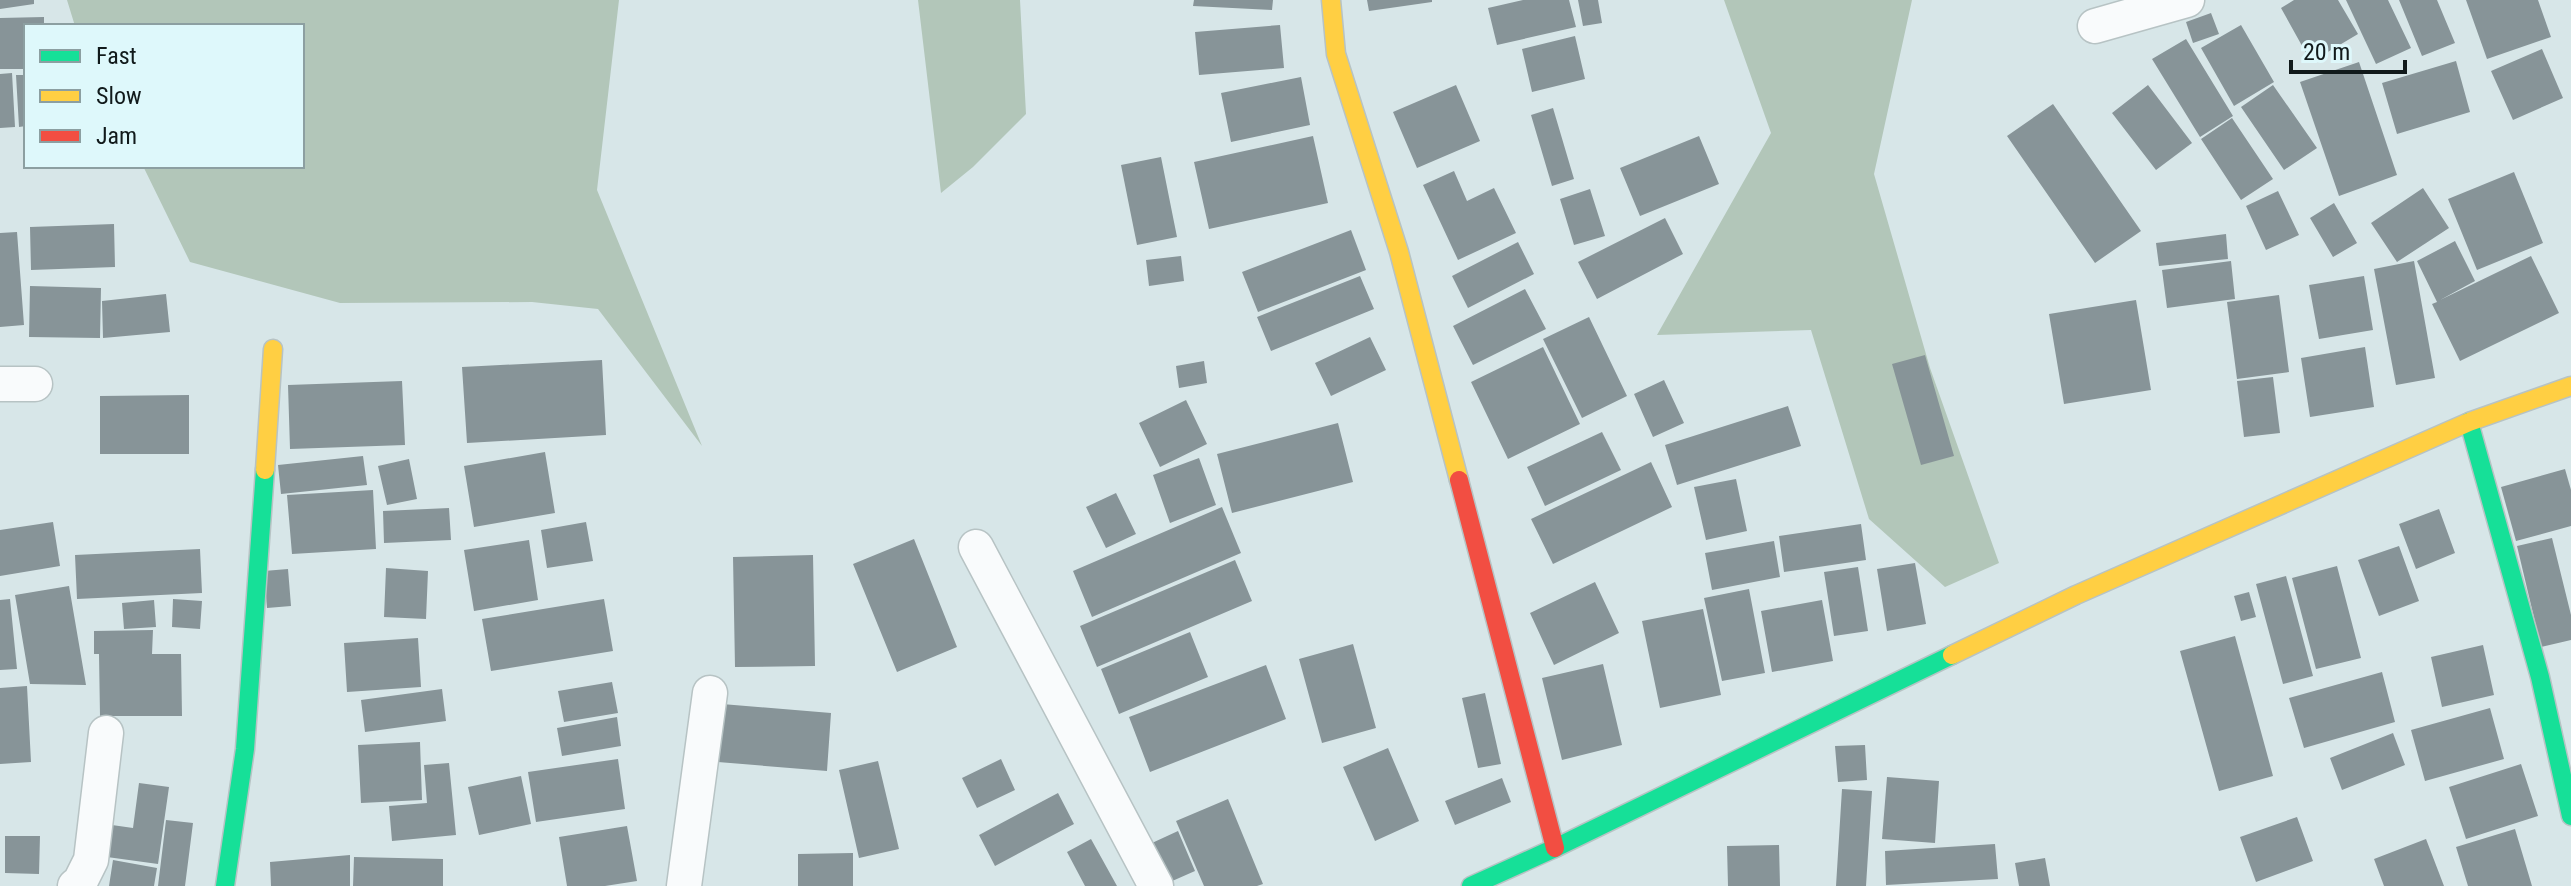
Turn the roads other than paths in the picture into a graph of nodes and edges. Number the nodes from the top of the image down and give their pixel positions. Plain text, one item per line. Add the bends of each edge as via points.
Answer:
1 (1331, 0) edge
2 (2187, 0) edge
3 (2095, 26) dead end
4 (273, 349) dead end
5 (0, 384) edge
6 (35, 384) dead end
7 (2571, 386) edge
8 (2469, 422) junction
9 (976, 547) dead end
10 (710, 693) dead end
11 (106, 733) dead end
12 (2571, 816) edge
13 (1555, 848) junction
14 (75, 886) edge
15 (225, 886) edge
16 (684, 886) edge
17 (1156, 886) edge
18 (1471, 886) edge

1 - 13 street via 1336,54 1399,252
2 - 3 street
4 - 15 street via 245,749
5 - 6 street
7 - 8 street
8 - 12 street via 2540,677
8 - 13 street via 2076,595
9 - 17 street
10 - 16 street
11 - 14 street via 91,860
13 - 18 street

